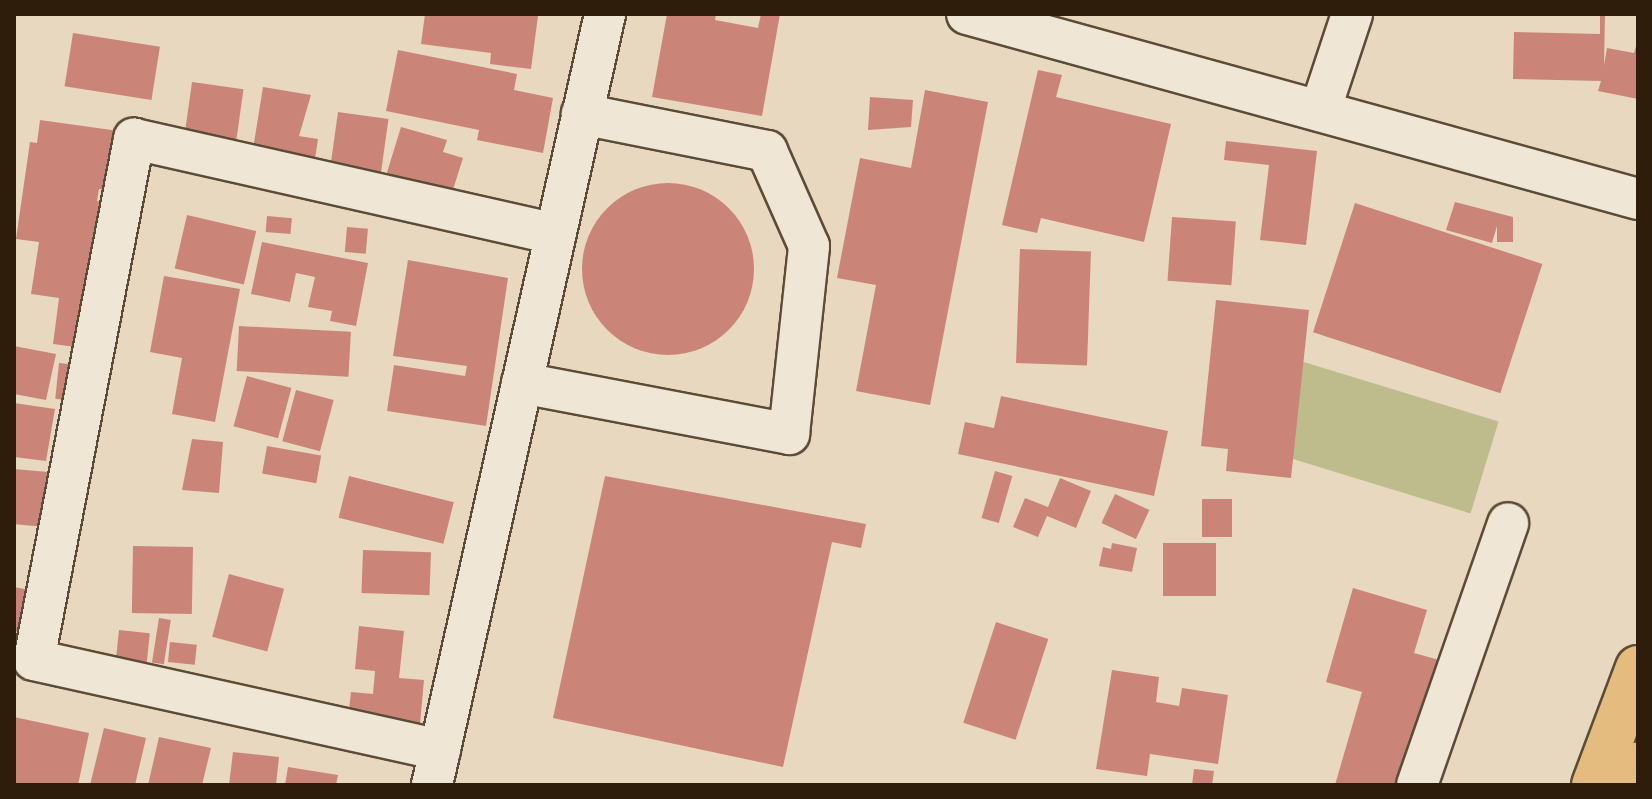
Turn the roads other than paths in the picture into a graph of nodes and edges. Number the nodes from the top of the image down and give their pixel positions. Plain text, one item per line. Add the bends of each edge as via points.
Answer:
1 (605, 14) edge
2 (967, 14) edge
3 (1352, 14) edge
4 (1320, 111) junction
5 (582, 114) junction
6 (1638, 199) edge
7 (555, 234) junction
8 (522, 383) junction
9 (1508, 523) dead end
10 (1638, 663) edge
11 (1638, 765) edge
12 (436, 767) edge
13 (1417, 785) edge
14 (1594, 785) edge
15 (1630, 785) edge

1 - 5 street
2 - 4 street
3 - 4 street
4 - 6 street
5 - 7 street
5 - 8 street via 767,151 809,246 789,434
7 - 8 street
7 - 12 street via 134,139 34,660
8 - 12 street
9 - 13 street
10 - 14 highway
11 - 15 highway

